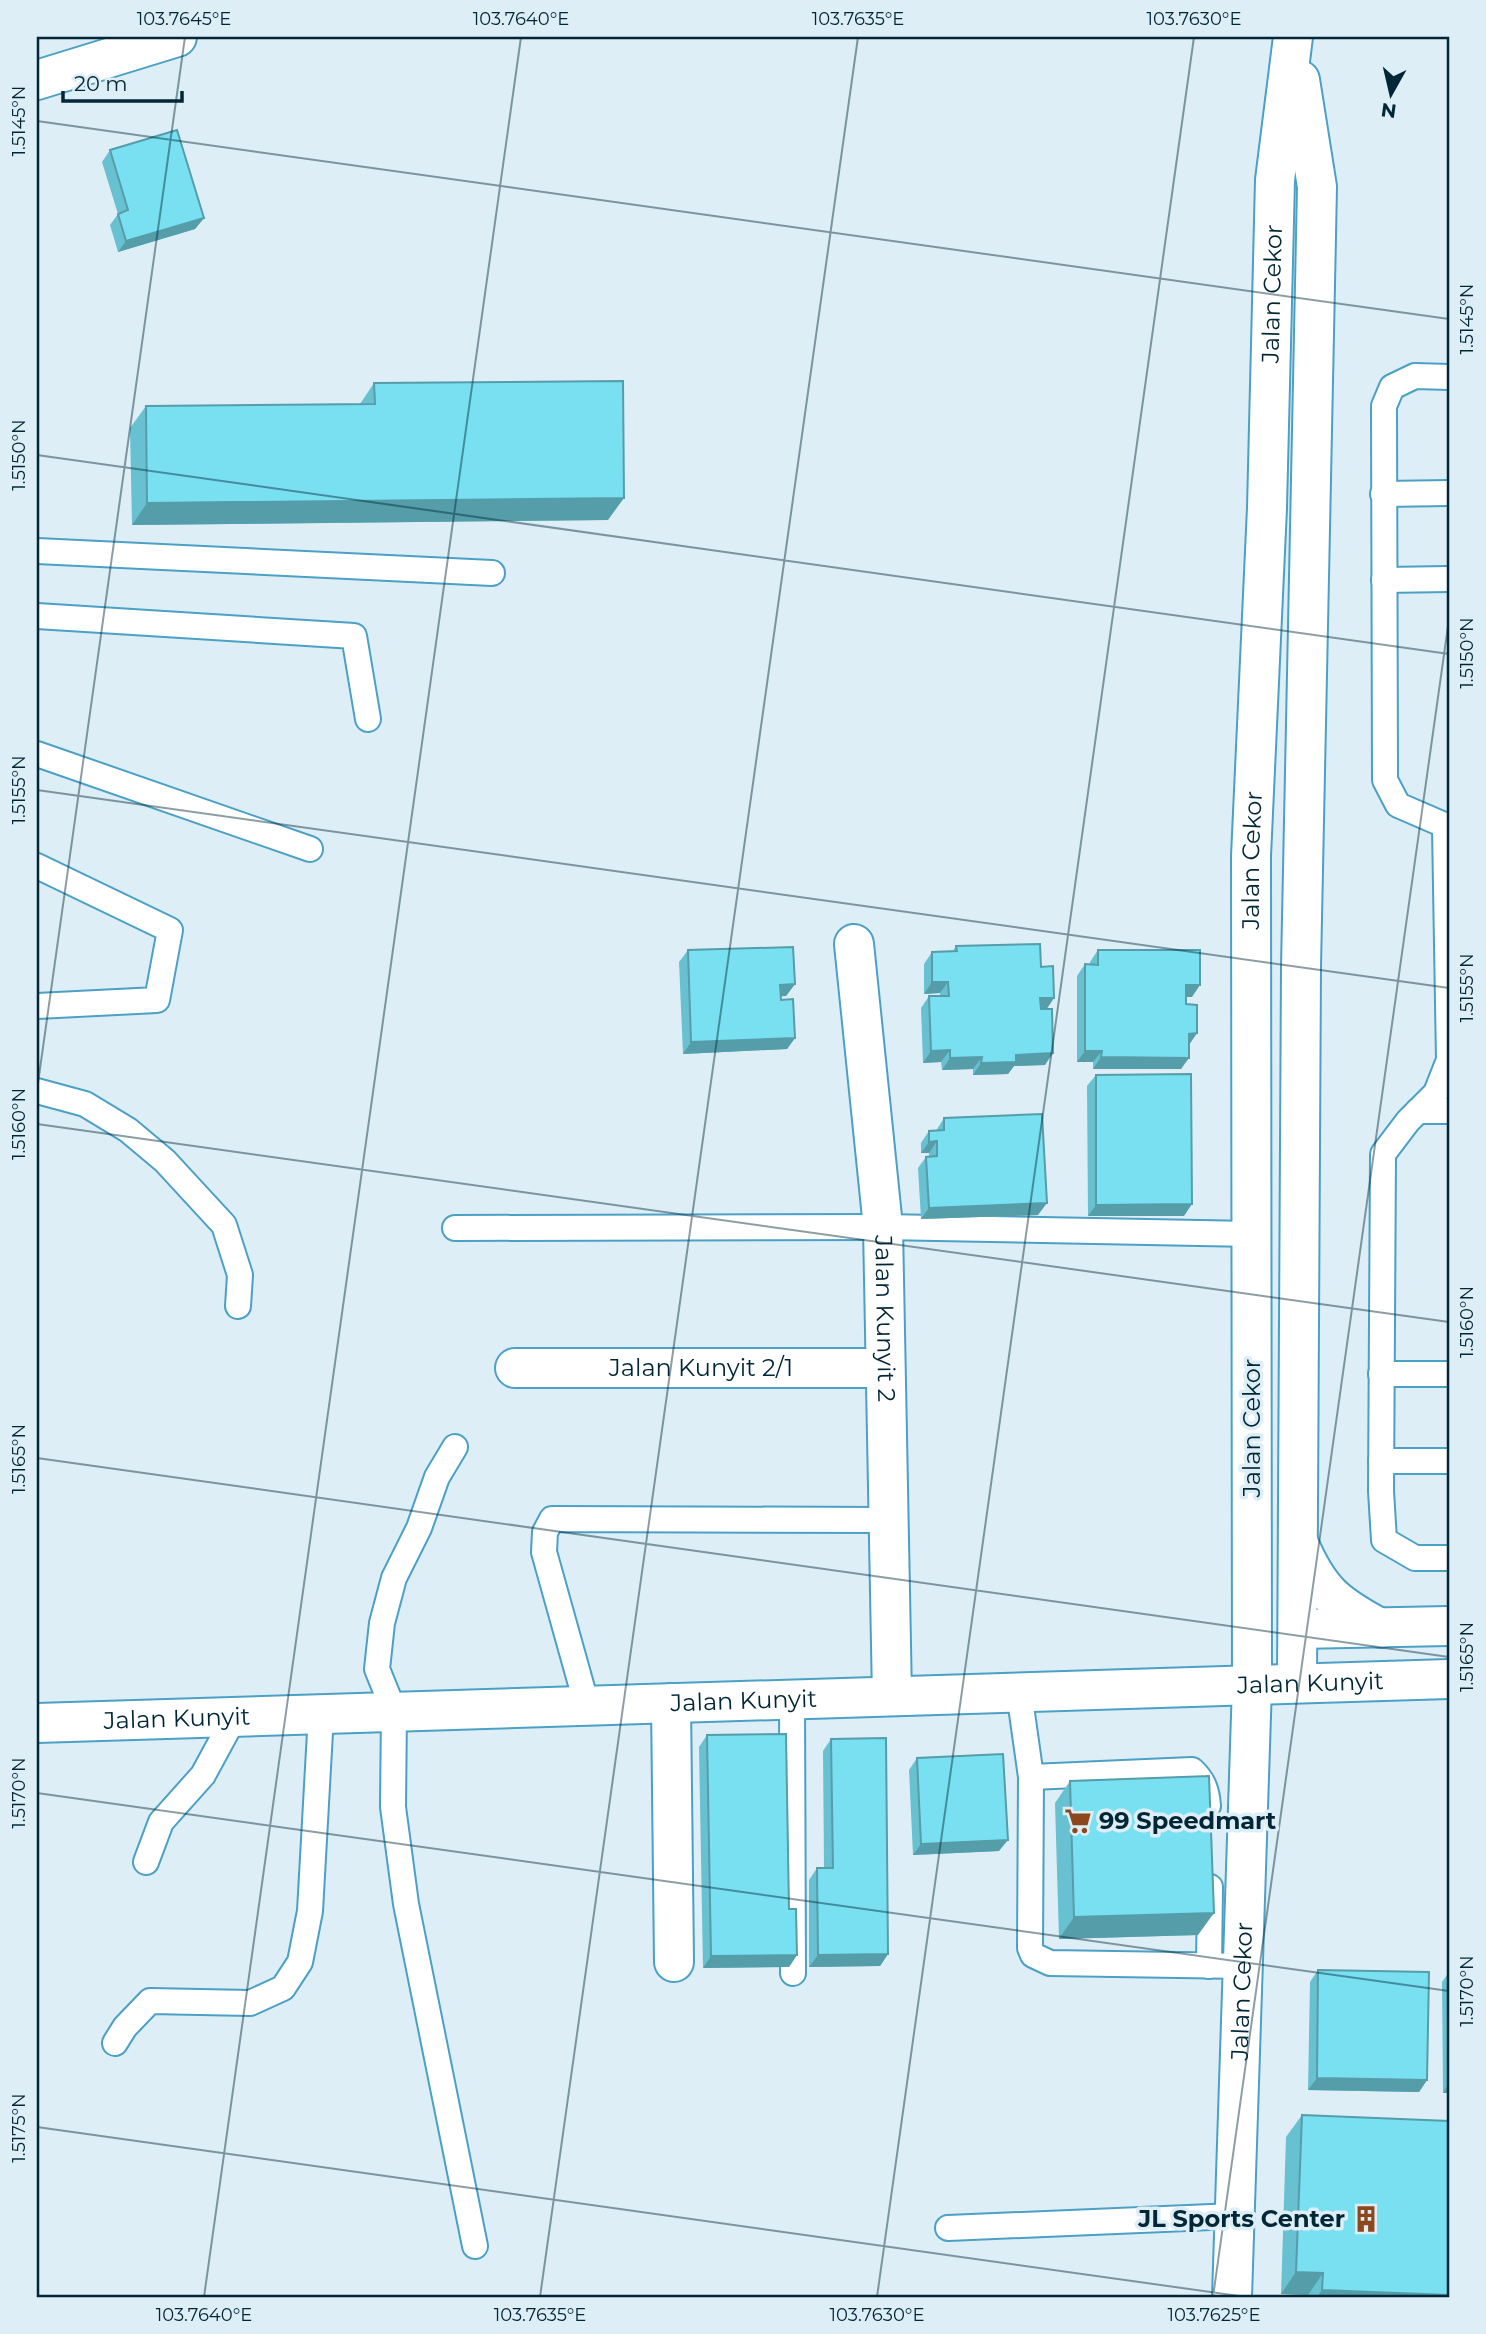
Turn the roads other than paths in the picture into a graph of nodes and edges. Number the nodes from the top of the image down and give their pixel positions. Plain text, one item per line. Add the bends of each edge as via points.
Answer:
1 (177, 37) edge
2 (1293, 38) edge
3 (37, 80) edge
4 (1449, 377) edge
5 (1449, 493) edge
6 (1383, 494) junction
7 (37, 551) edge
8 (492, 573) dead end
9 (1449, 579) edge
10 (1384, 580) junction
11 (37, 616) edge
12 (368, 719) dead end
13 (37, 754) edge
14 (1447, 827) edge
15 (310, 849) dead end
16 (37, 866) edge
17 (854, 944) dead end
18 (37, 1006) edge
19 (37, 1091) edge
20 (1418, 1111) junction
21 (1449, 1111) edge
22 (883, 1227) junction
23 (455, 1228) dead end
24 (1252, 1234) junction
25 (238, 1306) dead end
26 (515, 1368) dead end
27 (885, 1368) junction
28 (1381, 1374) junction
29 (1449, 1374) edge
30 (455, 1447) dead end
31 (1381, 1461) junction
32 (1449, 1461) edge
33 (888, 1520) junction
34 (1298, 1542) junction
35 (1449, 1558) edge
36 (1449, 1626) edge
37 (1380, 1628) junction
38 (1298, 1629) junction
39 (1449, 1679) edge
40 (1297, 1682) junction
41 (1252, 1685) junction
42 (1019, 1692) junction
43 (892, 1696) junction
44 (792, 1699) junction
45 (671, 1703) junction
46 (587, 1706) junction
47 (394, 1711) junction
48 (321, 1714) junction
49 (235, 1716) junction
50 (37, 1723) edge
51 (1031, 1777) junction
52 (1210, 1830) edge
53 (1210, 1857) edge
54 (146, 1862) dead end
55 (674, 1962) dead end
56 (1226, 1966) junction
57 (793, 1973) edge
58 (115, 2043) dead end
59 (1235, 2216) junction
60 (948, 2228) dead end
61 (475, 2246) dead end
62 (1232, 2297) edge

1 - 3 street
2 - 24 street, Jalan Cekor via 1275,180 1267,508 1251,856
2 - 34 street, Jalan Cekor via 1317,187 1301,967
4 - 6 lane via 1415,376 1392,387 1384,406
5 - 6 lane
6 - 10 lane
7 - 8 lane
9 - 10 lane
10 - 14 lane via 1385,780 1398,805
11 - 12 lane via 354,636
13 - 15 lane
14 - 20 lane via 1449,1059 1436,1093
16 - 18 lane via 170,930 157,1000
17 - 22 street, Jalan Kunyit 2
19 - 25 lane via 85,1104 128,1130 165,1161 224,1225 240,1275
20 - 21 lane
20 - 28 lane via 1383,1154
22 - 23 lane
22 - 24 lane
22 - 27 street, Jalan Kunyit 2
24 - 41 street, Jalan Cekor
26 - 27 street, Jalan Kunyit 2/1
27 - 33 street, Jalan Kunyit 2
28 - 29 lane
28 - 31 lane
30 - 47 lane via 437,1476 419,1528 394,1578 382,1623 377,1669
31 - 32 lane
31 - 35 lane via 1384,1540 1415,1558
33 - 43 street, Jalan Kunyit 2
33 - 46 lane via 552,1520 545,1532 544,1552
34 - 37 street via 1324,1590 1348,1611
34 - 38 street, Jalan Cekor
36 - 37 street
37 - 38 street
38 - 40 street, Jalan Cekor
38 - 41 street
39 - 40 street, Jalan Kunyit
40 - 41 street, Jalan Kunyit
41 - 42 street, Jalan Kunyit
41 - 56 street, Jalan Cekor
42 - 43 street, Jalan Kunyit
42 - 51 lane
43 - 44 street, Jalan Kunyit
44 - 45 street, Jalan Kunyit
44 - 57 lane
45 - 46 street, Jalan Kunyit
45 - 55 street
46 - 47 street, Jalan Kunyit
47 - 48 street, Jalan Kunyit
47 - 61 lane via 393,1807 406,1904
48 - 49 street, Jalan Kunyit
48 - 58 lane via 310,1911 300,1962 284,1988 250,2003 150,2001
49 - 50 street, Jalan Kunyit
49 - 54 lane via 203,1775 161,1822
51 - 52 lane via 1192,1770 1207,1792
51 - 56 lane via 1033,1955 1050,1963
53 - 56 lane
56 - 59 street, Jalan Cekor
59 - 60 lane
59 - 62 street, Jalan Cekor

